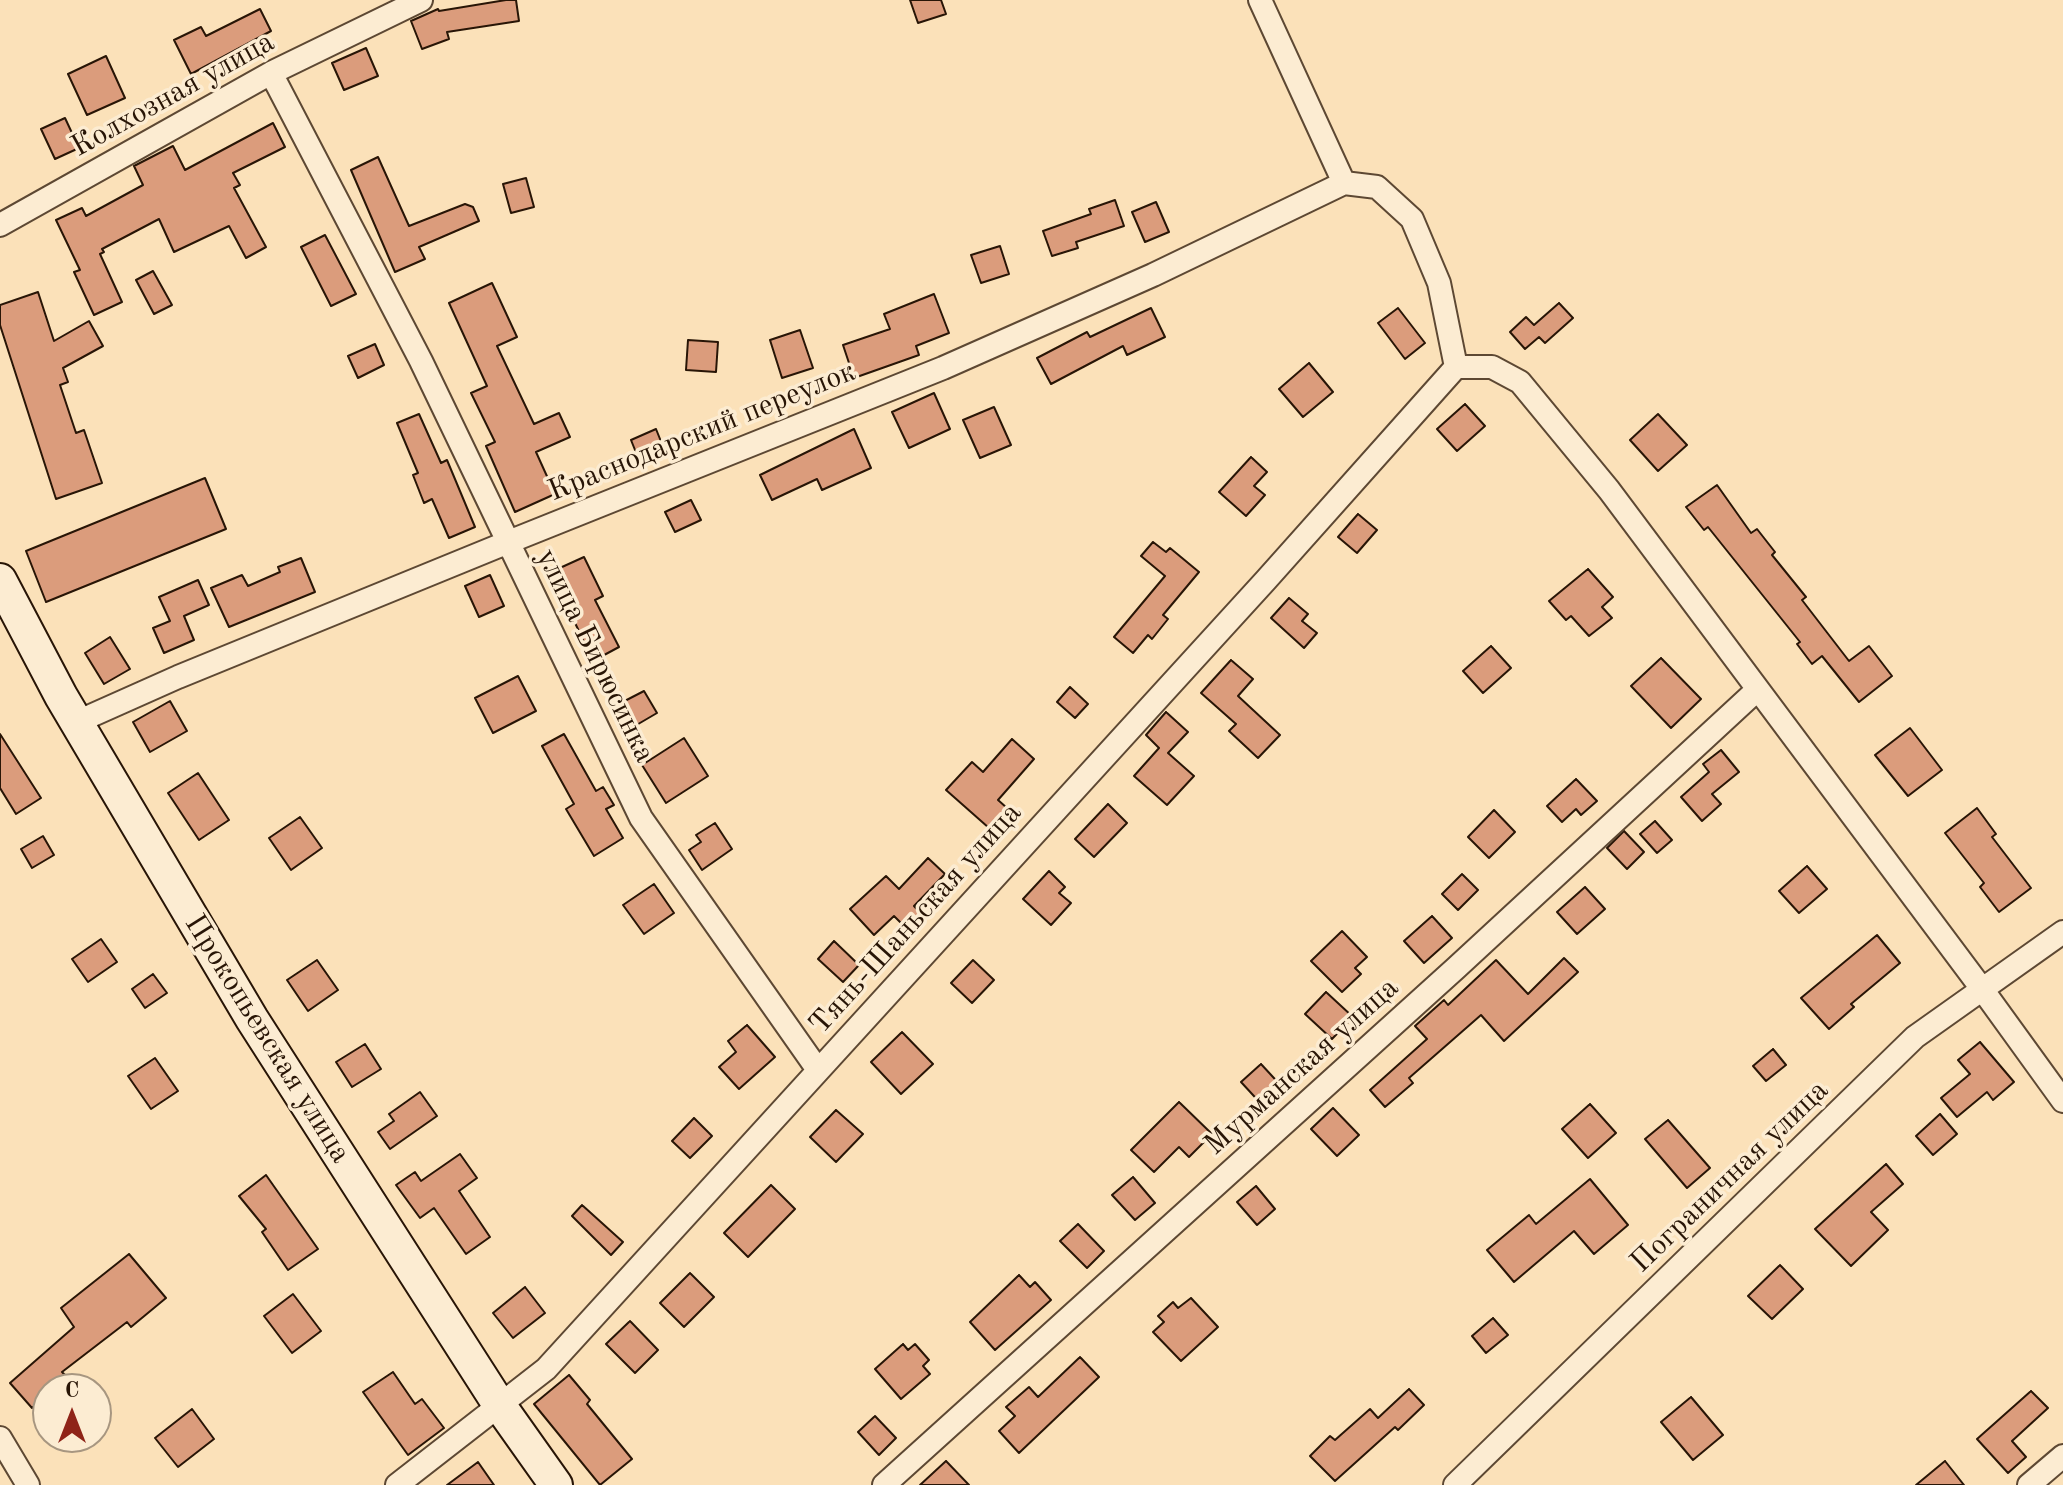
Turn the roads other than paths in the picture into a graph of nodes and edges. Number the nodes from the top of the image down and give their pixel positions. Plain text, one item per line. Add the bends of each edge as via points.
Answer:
1 (421, 0) edge
2 (1260, 0) edge
3 (271, 73) junction
4 (1344, 183) junction
5 (0, 225) edge
6 (1456, 367) junction
7 (506, 543) junction
8 (0, 580) edge
9 (1757, 690) junction
10 (77, 722) junction
11 (2063, 932) edge
12 (1982, 989) junction
13 (818, 1070) junction
14 (2063, 1101) edge
15 (500, 1406) junction
16 (0, 1438) edge
17 (2063, 1456) edge
18 (28, 1485) edge
19 (397, 1485) edge
20 (556, 1485) edge
21 (884, 1485) edge
22 (1455, 1485) edge
23 (2029, 1485) edge

1 - 3 street, Колхозная улица
2 - 4 street
3 - 5 street, Колхозная улица
3 - 7 street, улица Бирюсинка via 421,361
4 - 6 street via 1377,187 1412,219 1439,283
4 - 7 street, Краснодарский переулок via 943,368
6 - 9 street via 1492,367 1520,382 1609,490
6 - 13 street, Тянь-Шаньская улица
7 - 10 street, Краснодарский переулок
7 - 13 street, улица Бирюсинка via 641,818
8 - 10 main road, Прокопьевская улица
9 - 12 street
9 - 21 street, Мурманская улица
10 - 15 main road, Прокопьевская улица via 252,1019
11 - 12 street, Пограничная улица
12 - 14 street
12 - 22 street, Пограничная улица via 1915,1037
13 - 15 street, Тянь-Шаньская улица via 546,1369
15 - 19 street, Тянь-Шаньская улица
15 - 20 main road, Прокопьевская улица
16 - 18 street
17 - 23 street

